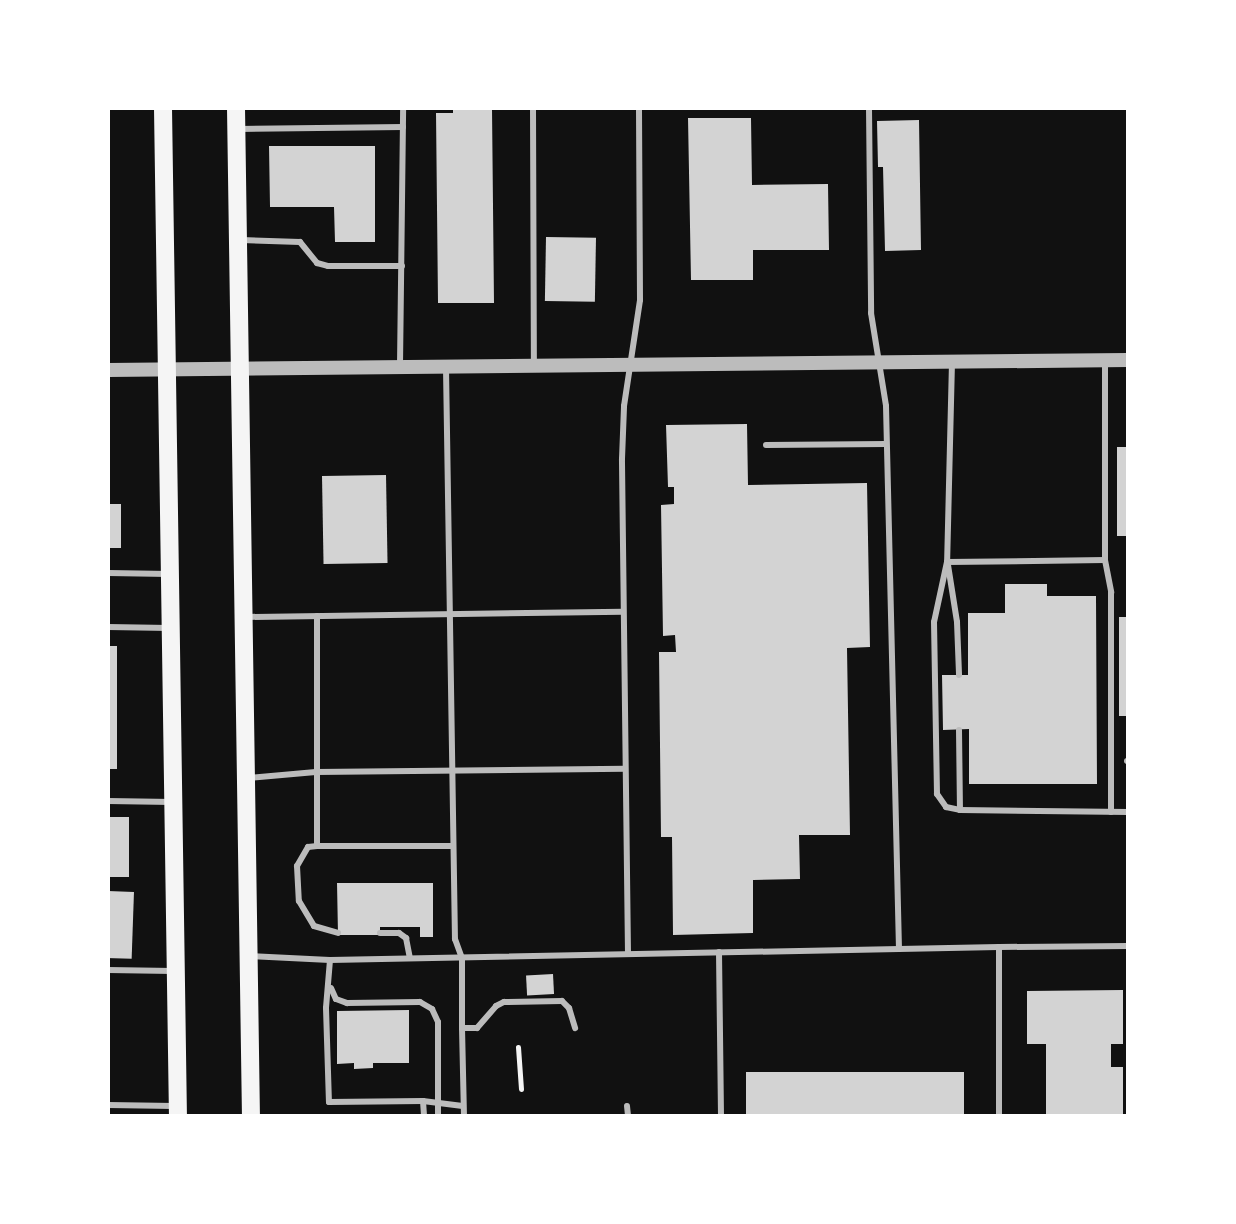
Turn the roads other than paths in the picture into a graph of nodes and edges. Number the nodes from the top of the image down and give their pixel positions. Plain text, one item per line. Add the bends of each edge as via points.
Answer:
1 (163, 108) edge
2 (236, 108) edge
3 (403, 108) edge
4 (533, 108) edge
5 (639, 108) edge
6 (869, 108) edge
7 (403, 127) junction
8 (236, 129) junction
9 (237, 240) junction
10 (402, 266) junction
11 (1105, 360) junction
12 (1128, 360) edge
13 (879, 362) junction
14 (952, 362) junction
15 (632, 366) junction
16 (534, 367) junction
17 (446, 368) junction
18 (400, 369) junction
19 (108, 370) edge
20 (168, 371) junction
21 (240, 371) junction
22 (886, 444) junction
23 (766, 445) dead end
24 (1105, 560) junction
25 (947, 562) junction
26 (108, 573) edge
27 (172, 574) junction
28 (623, 612) junction
29 (449, 614) junction
30 (317, 616) junction
31 (245, 617) junction
32 (108, 627) edge
33 (173, 628) junction
34 (959, 675) dead end
35 (959, 730) dead end
36 (625, 769) junction
37 (452, 771) junction
38 (316, 772) junction
39 (247, 778) junction
40 (108, 801) edge
41 (175, 802) junction
42 (960, 810) junction
43 (1111, 812) junction
44 (1128, 812) edge
45 (317, 846) junction
46 (453, 846) junction
47 (338, 933) dead end
48 (380, 933) dead end
49 (1128, 946) edge
50 (999, 947) junction
51 (899, 949) junction
52 (719, 952) junction
53 (628, 954) junction
54 (250, 956) junction
55 (410, 958) junction
56 (462, 958) junction
57 (330, 960) junction
58 (108, 970) edge
59 (177, 971) junction
60 (331, 988) junction
61 (462, 1028) junction
62 (575, 1028) dead end
63 (423, 1101) junction
64 (438, 1103) junction
65 (108, 1105) edge
66 (463, 1106) junction
67 (627, 1106) dead end
68 (178, 1111) edge
69 (251, 1116) edge
70 (424, 1116) edge
71 (438, 1116) edge
72 (464, 1116) edge
73 (628, 1116) edge
74 (721, 1116) edge
75 (999, 1116) edge

1 - 20 main road
2 - 8 main road
3 - 7 lane
4 - 16 lane
5 - 15 lane via 640,300
6 - 13 lane via 871,313
7 - 8 lane
7 - 10 lane
8 - 9 main road
9 - 10 lane via 300,242 317,263 328,266
9 - 21 main road
10 - 18 lane
11 - 12 street
11 - 14 street
11 - 24 lane
13 - 14 street
13 - 15 street
13 - 22 lane
14 - 25 lane
15 - 16 street
15 - 28 lane via 624,406
16 - 17 street
17 - 18 street
17 - 29 lane
18 - 21 street
19 - 20 street
20 - 21 street
20 - 27 main road
21 - 31 main road
22 - 23 lane
22 - 51 lane
24 - 25 lane
24 - 43 lane via 1111,592
25 - 34 lane
25 - 42 lane via 934,622 937,794 946,807
26 - 27 lane
27 - 33 main road
28 - 29 lane
28 - 36 lane
29 - 30 lane
29 - 37 lane
30 - 31 lane
30 - 38 lane
31 - 39 main road
32 - 33 lane
33 - 41 main road
35 - 42 lane
36 - 37 lane
36 - 53 lane
37 - 38 lane
37 - 46 lane
38 - 39 lane
38 - 45 lane
39 - 54 main road
40 - 41 lane
41 - 59 main road
42 - 43 lane
43 - 44 lane
45 - 46 lane
45 - 47 lane via 308,847 297,866 299,901 314,926
46 - 56 lane via 455,939
48 - 55 lane via 406,938
49 - 50 lane
50 - 51 lane
50 - 75 lane
51 - 52 lane
52 - 53 lane
52 - 74 lane
53 - 56 lane
54 - 57 lane
54 - 69 main road
55 - 56 lane
55 - 57 lane
56 - 61 lane
57 - 60 lane
58 - 59 lane
59 - 68 main road
60 - 63 lane via 326,1008 329,1102
60 - 64 lane via 336,999 347,1003 420,1002 432,1009 438,1022
61 - 62 lane via 477,1028 504,1002 562,1001
61 - 66 lane
63 - 64 lane
63 - 70 lane
64 - 66 lane
64 - 71 lane
65 - 68 lane
66 - 72 lane
67 - 73 lane

